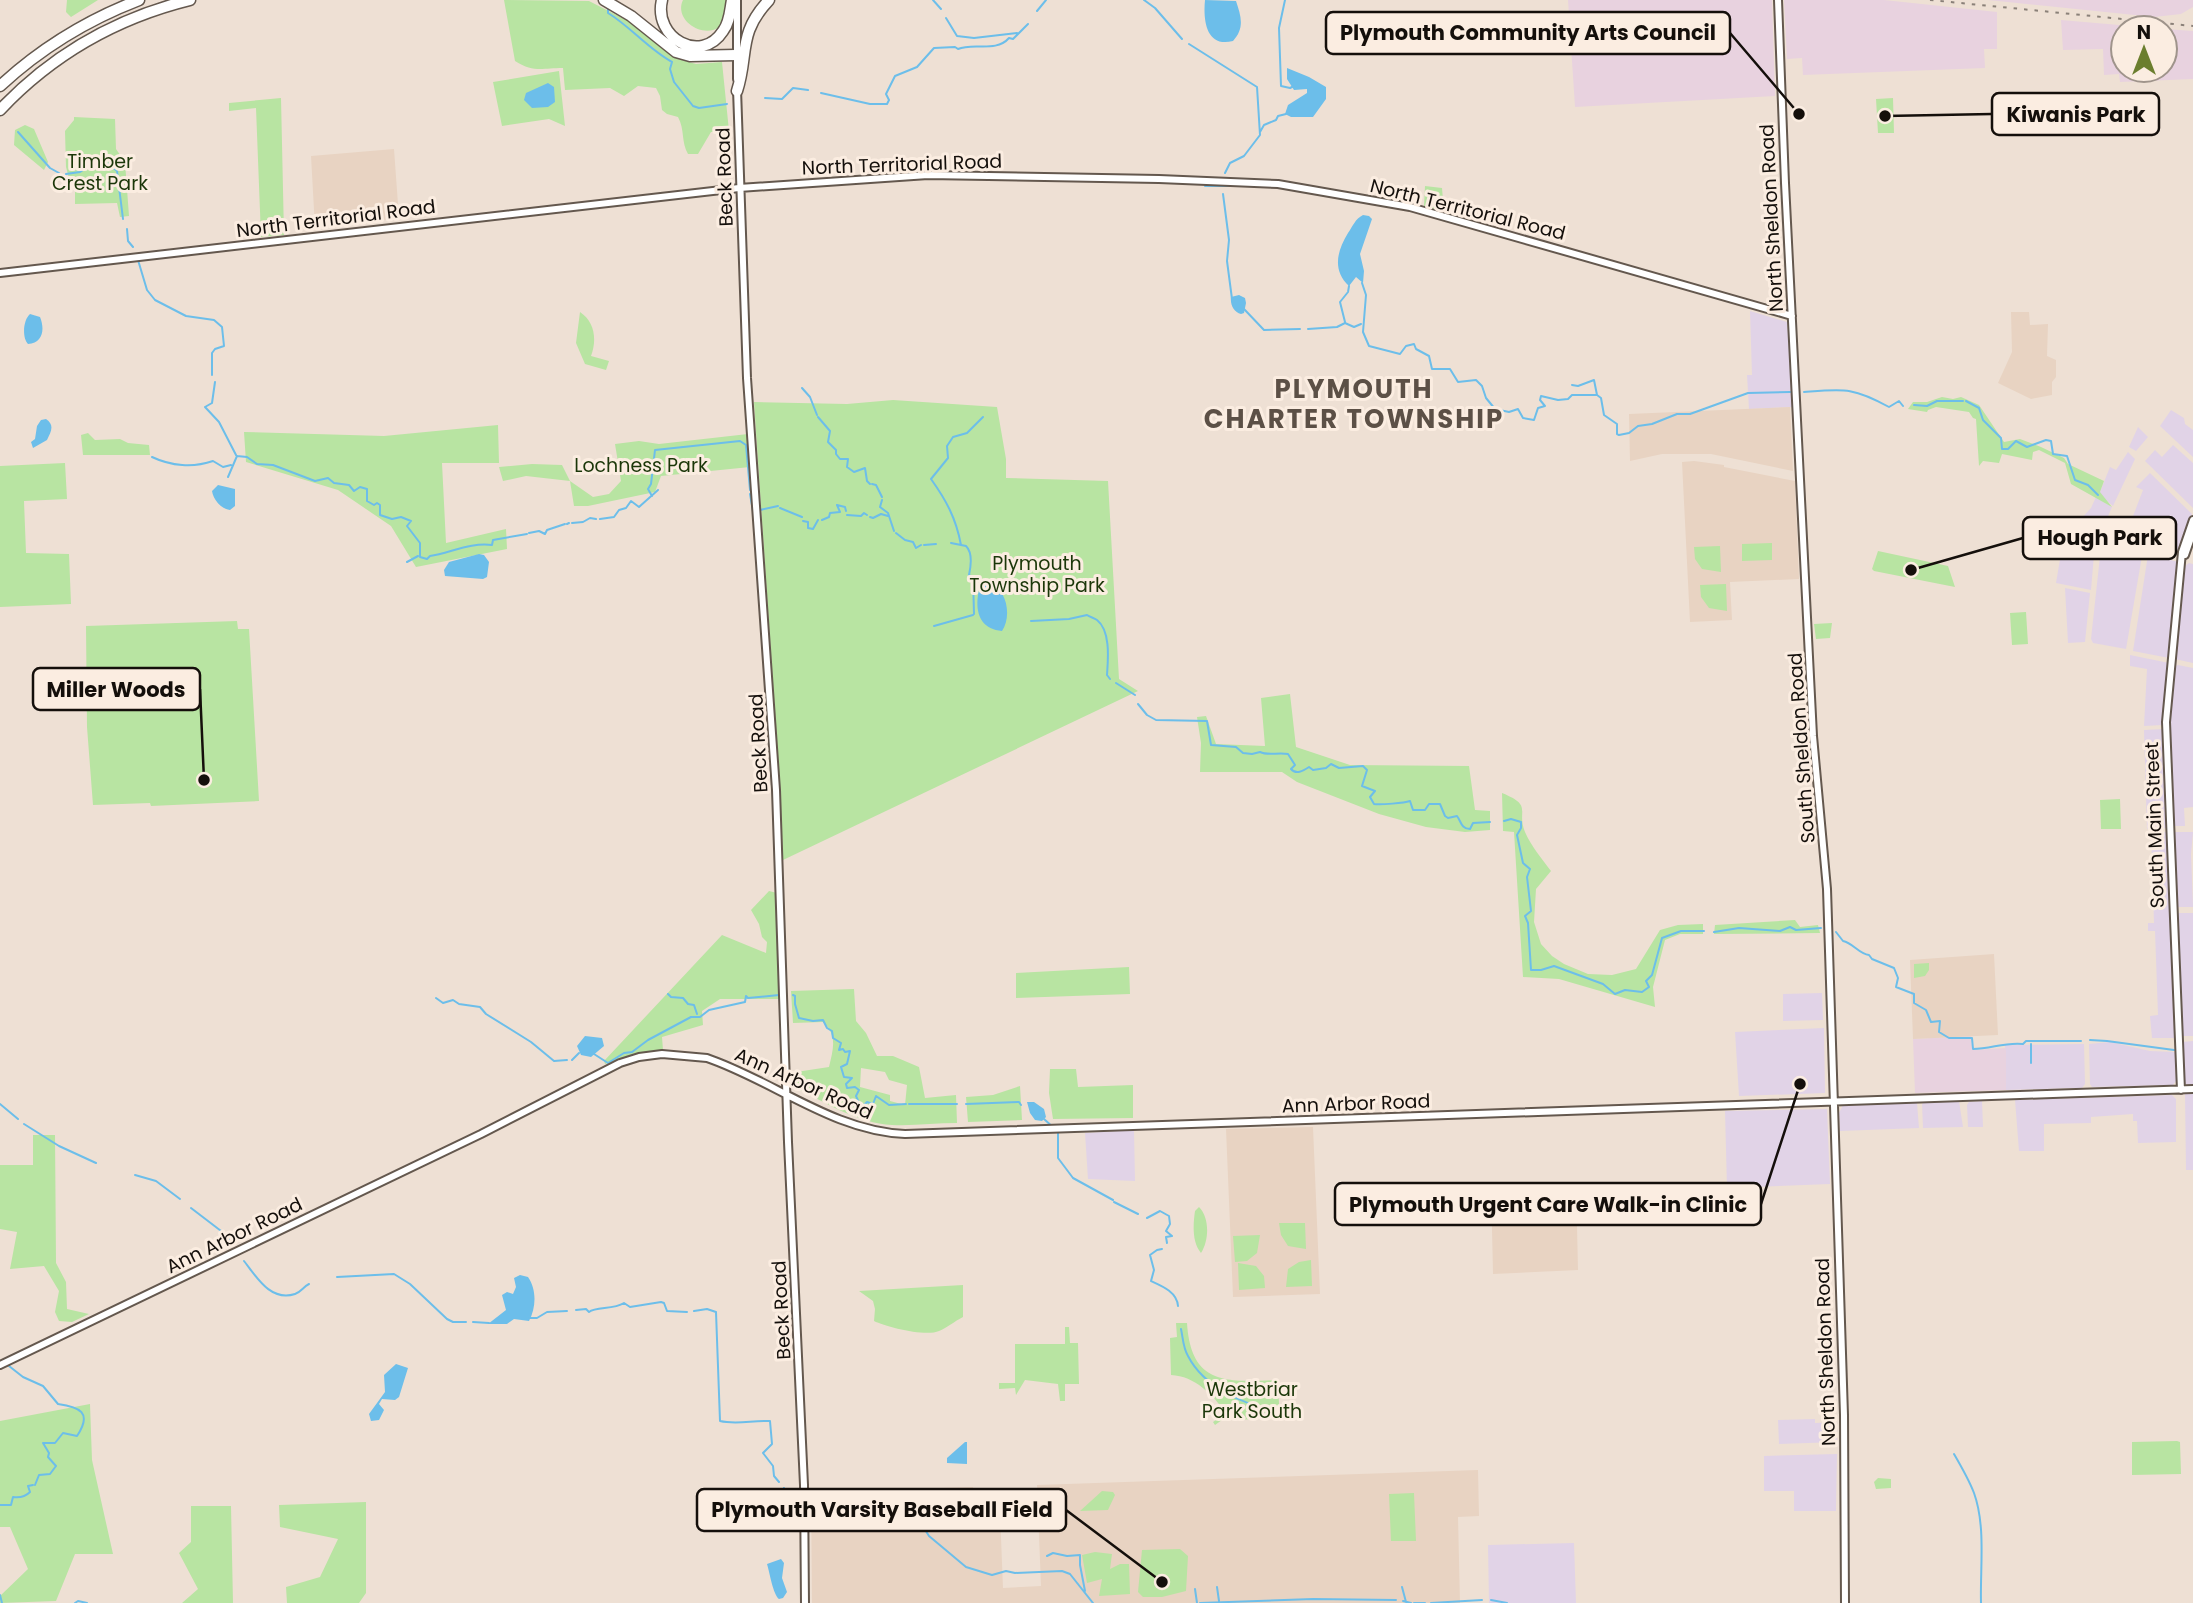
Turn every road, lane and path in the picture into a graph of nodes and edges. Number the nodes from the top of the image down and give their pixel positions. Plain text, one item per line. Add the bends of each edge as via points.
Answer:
1 (139, 0) edge
2 (190, 0) edge
3 (604, 0) edge
4 (662, 0) edge
5 (734, 0) edge
6 (769, 0) edge
7 (1778, 0) edge
8 (736, 55) junction
9 (0, 86) edge
10 (737, 92) junction
11 (0, 110) edge
12 (739, 188) junction
13 (0, 272) edge
14 (1792, 316) junction
15 (1797, 392) joint
16 (2193, 520) edge
17 (2193, 532) edge
18 (2183, 560) junction
19 (2193, 1089) edge
20 (2181, 1090) junction
21 (788, 1095) junction
22 (1834, 1101) junction
23 (0, 1365) edge
24 (805, 1603) edge
25 (1845, 1603) edge

1 - 9 highway via 62,37
2 - 11 highway via 146,12 80,45
3 - 8 highway via 676,52
4 - 5 highway via 667,32 694,46 707,44 723,32
5 - 8 main road, Beck Road
6 - 10 highway via 746,37
7 - 14 main road, North Sheldon Road
8 - 10 main road, Beck Road
10 - 12 main road, Beck Road
12 - 13 main road, North Territorial Road
12 - 14 main road, North Territorial Road via 929,175 1278,184 1417,209
12 - 21 main road, Beck Road via 748,392 773,733
14 - 15 main road, North Sheldon Road
15 - 22 main road, South Sheldon Road via 1813,736 1827,889
16 - 18 main road, South Main Street
17 - 18 main road, South Main Street
18 - 20 main road, South Main Street via 2166,722
19 - 20 main road
20 - 22 main road, Ann Arbor Road
21 - 22 main road, Ann Arbor Road via 852,1125 913,1134
21 - 23 main road, Ann Arbor Road via 707,1058 662,1054 628,1060
21 - 24 main road, Beck Road
22 - 25 main road, North Sheldon Road

